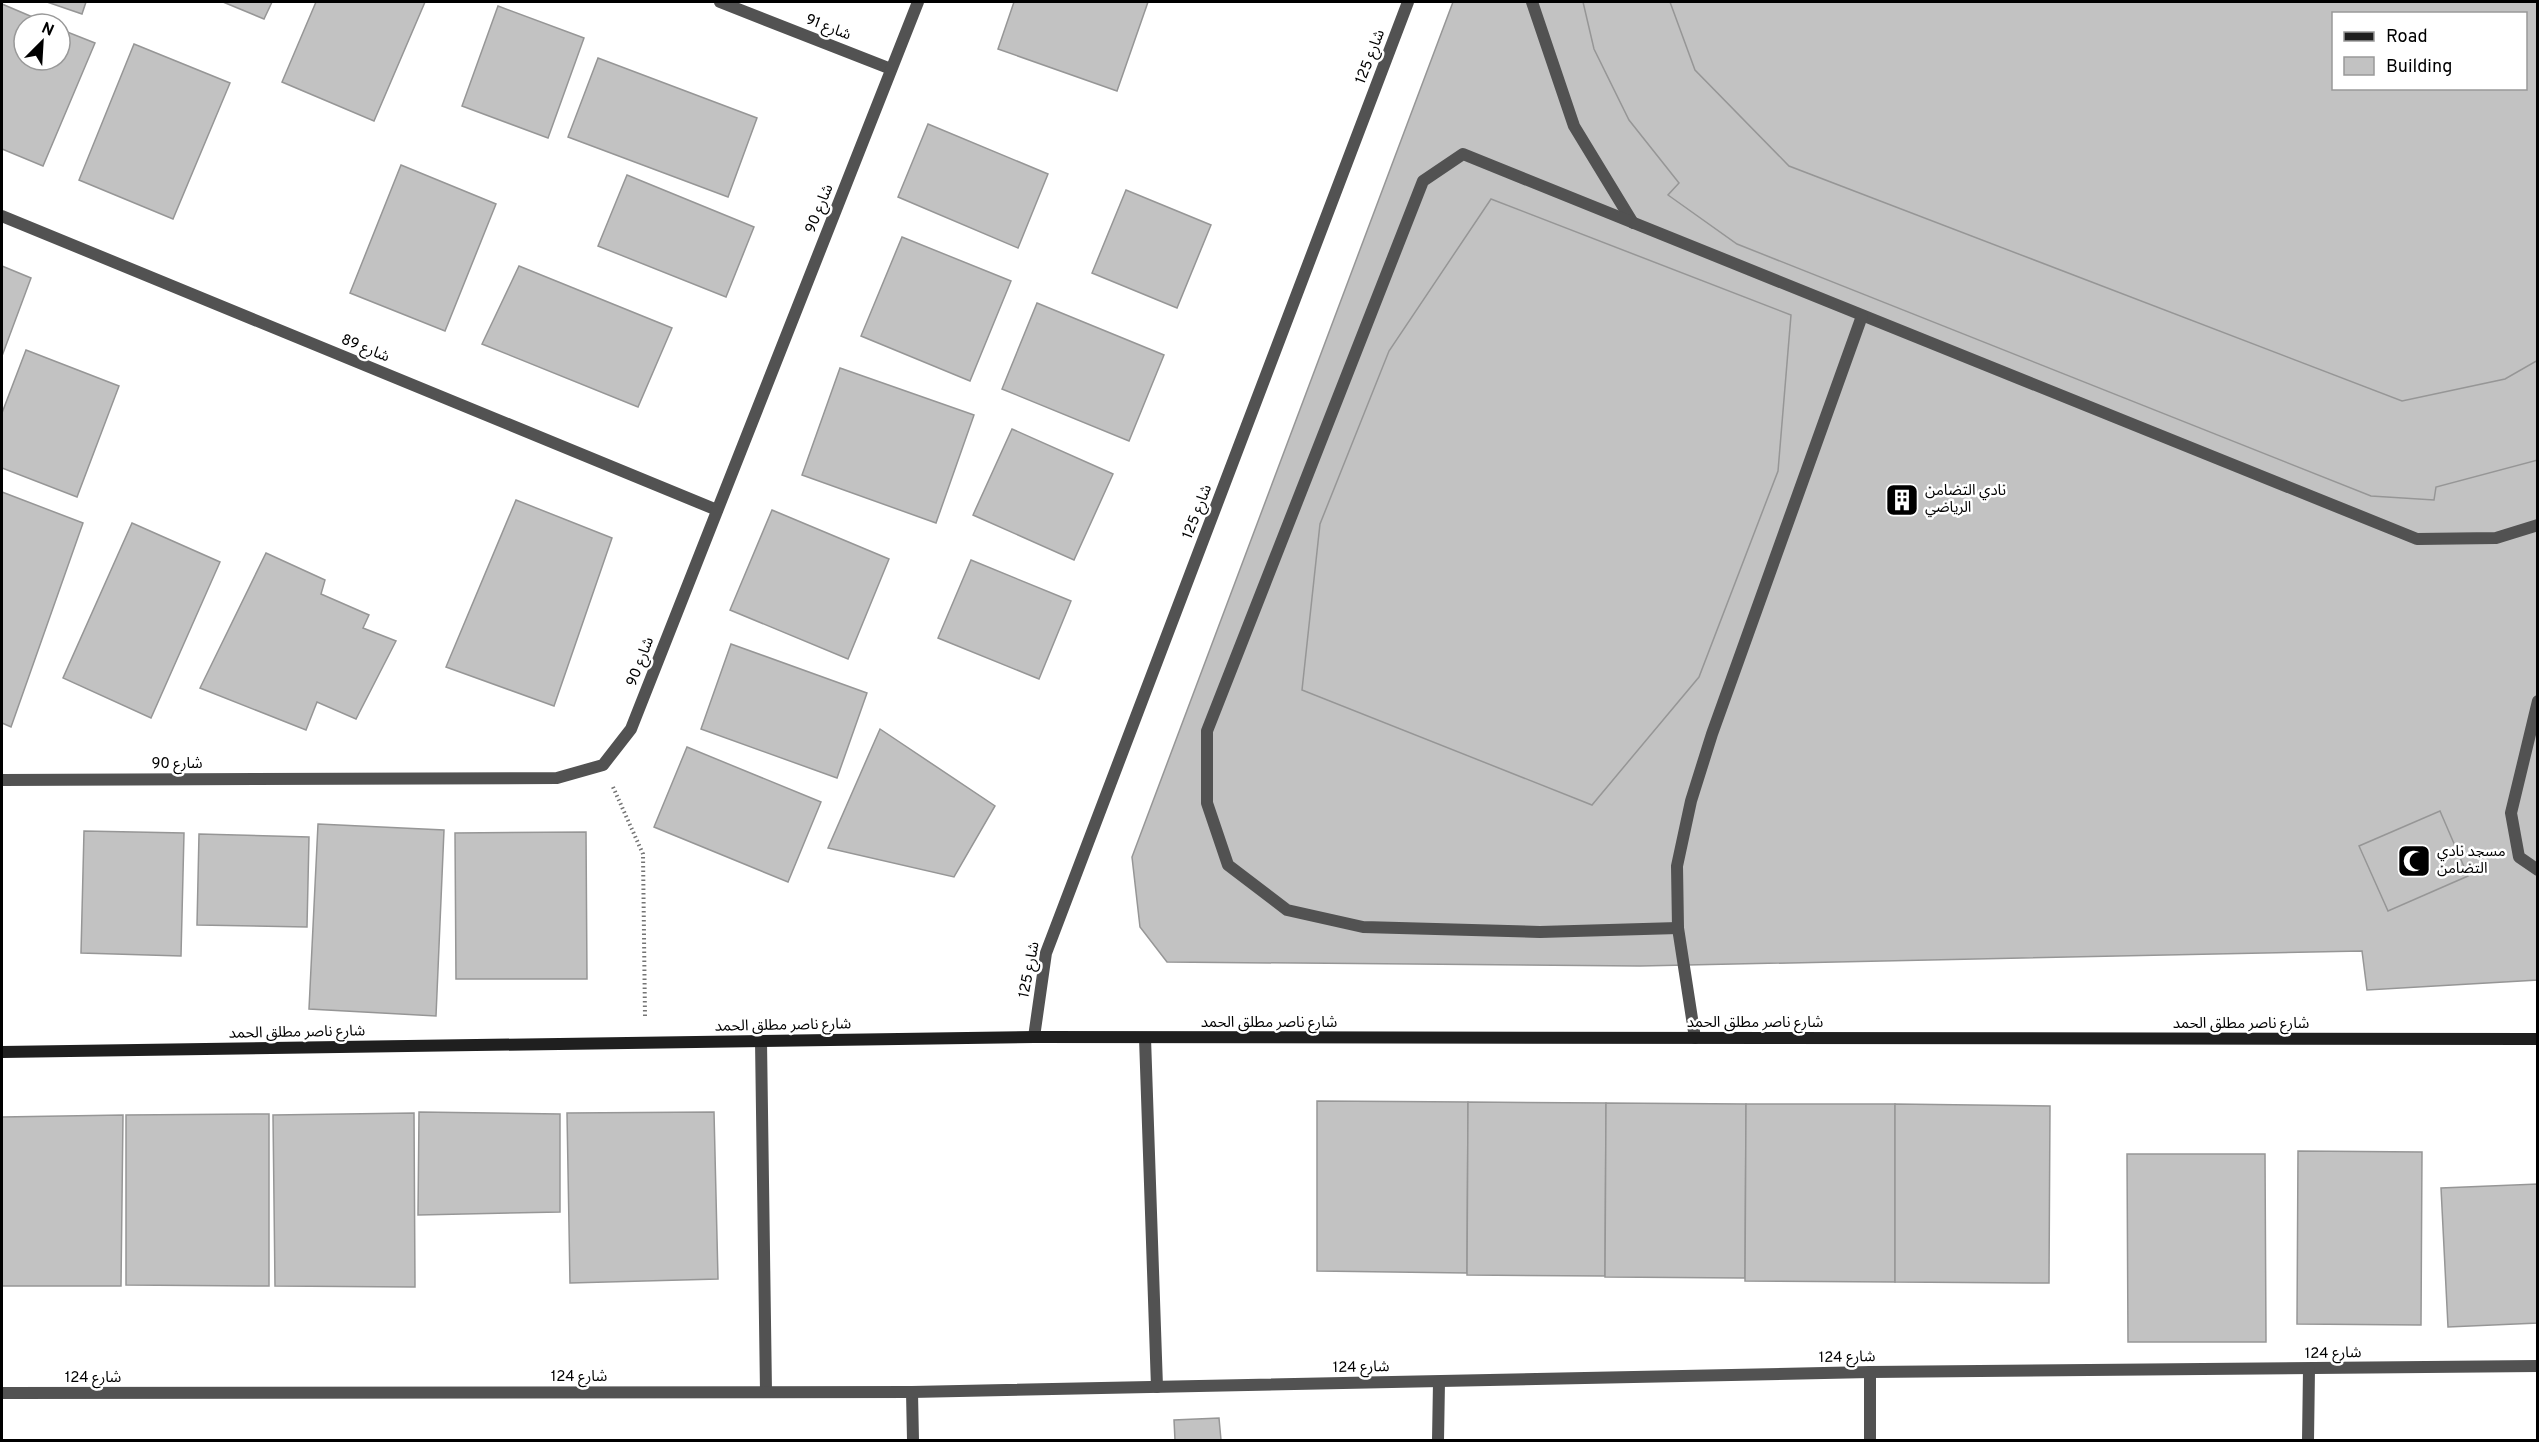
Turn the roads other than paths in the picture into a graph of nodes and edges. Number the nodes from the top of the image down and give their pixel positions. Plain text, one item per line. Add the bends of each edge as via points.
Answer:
1 (720, 2) edge
2 (918, 2) edge
3 (1408, 2) edge
4 (1532, 2) edge
5 (891, 69) junction
6 (2, 216) edge
7 (1633, 223) junction
8 (1862, 316) junction
9 (717, 510) junction
10 (2538, 525) edge
11 (2538, 701) edge
12 (2, 780) edge
13 (2538, 870) edge
14 (1678, 928) junction
15 (1034, 1037) junction
16 (1145, 1038) junction
17 (1695, 1038) junction
18 (2538, 1039) edge
19 (761, 1041) junction
20 (2, 1052) edge
21 (2538, 1366) edge
22 (2309, 1369) junction
23 (1870, 1372) junction
24 (1439, 1382) junction
25 (1157, 1387) junction
26 (766, 1392) junction
27 (912, 1392) junction
28 (2, 1394) edge
29 (913, 1440) edge
30 (1438, 1440) edge
31 (1869, 1440) edge
32 (2308, 1440) edge

1 - 5 street, شارع 91
2 - 5 street, شارع 90
3 - 15 street, شارع 125 via 1046,953
4 - 7 street via 1574,126
5 - 9 street, شارع 90
6 - 9 street, شارع 89
7 - 8 street
7 - 14 street via 1463,154 1423,181 1207,731 1207,803 1228,864 1287,910 1363,927 1540,932
8 - 10 street via 2417,539 2496,538
8 - 14 street via 1691,801 1677,866
9 - 12 street, شارع 90 via 631,729 603,765 557,778
11 - 13 street via 2511,813 2518,857
14 - 17 street
15 - 16 street, شارع ناصر مطلق الحمد
15 - 19 street, شارع ناصر مطلق الحمد
16 - 17 street, شارع ناصر مطلق الحمد
16 - 25 street
17 - 18 street, شارع ناصر مطلق الحمد
19 - 20 street, شارع ناصر مطلق الحمد
19 - 26 street
21 - 22 street, شارع 124
22 - 23 street, شارع 124
22 - 32 street
23 - 24 street, شارع 124
23 - 31 street
24 - 25 street, شارع 124
24 - 30 street
25 - 27 street, شارع 124
26 - 27 street, شارع 124
26 - 28 street, شارع 124
27 - 29 street

